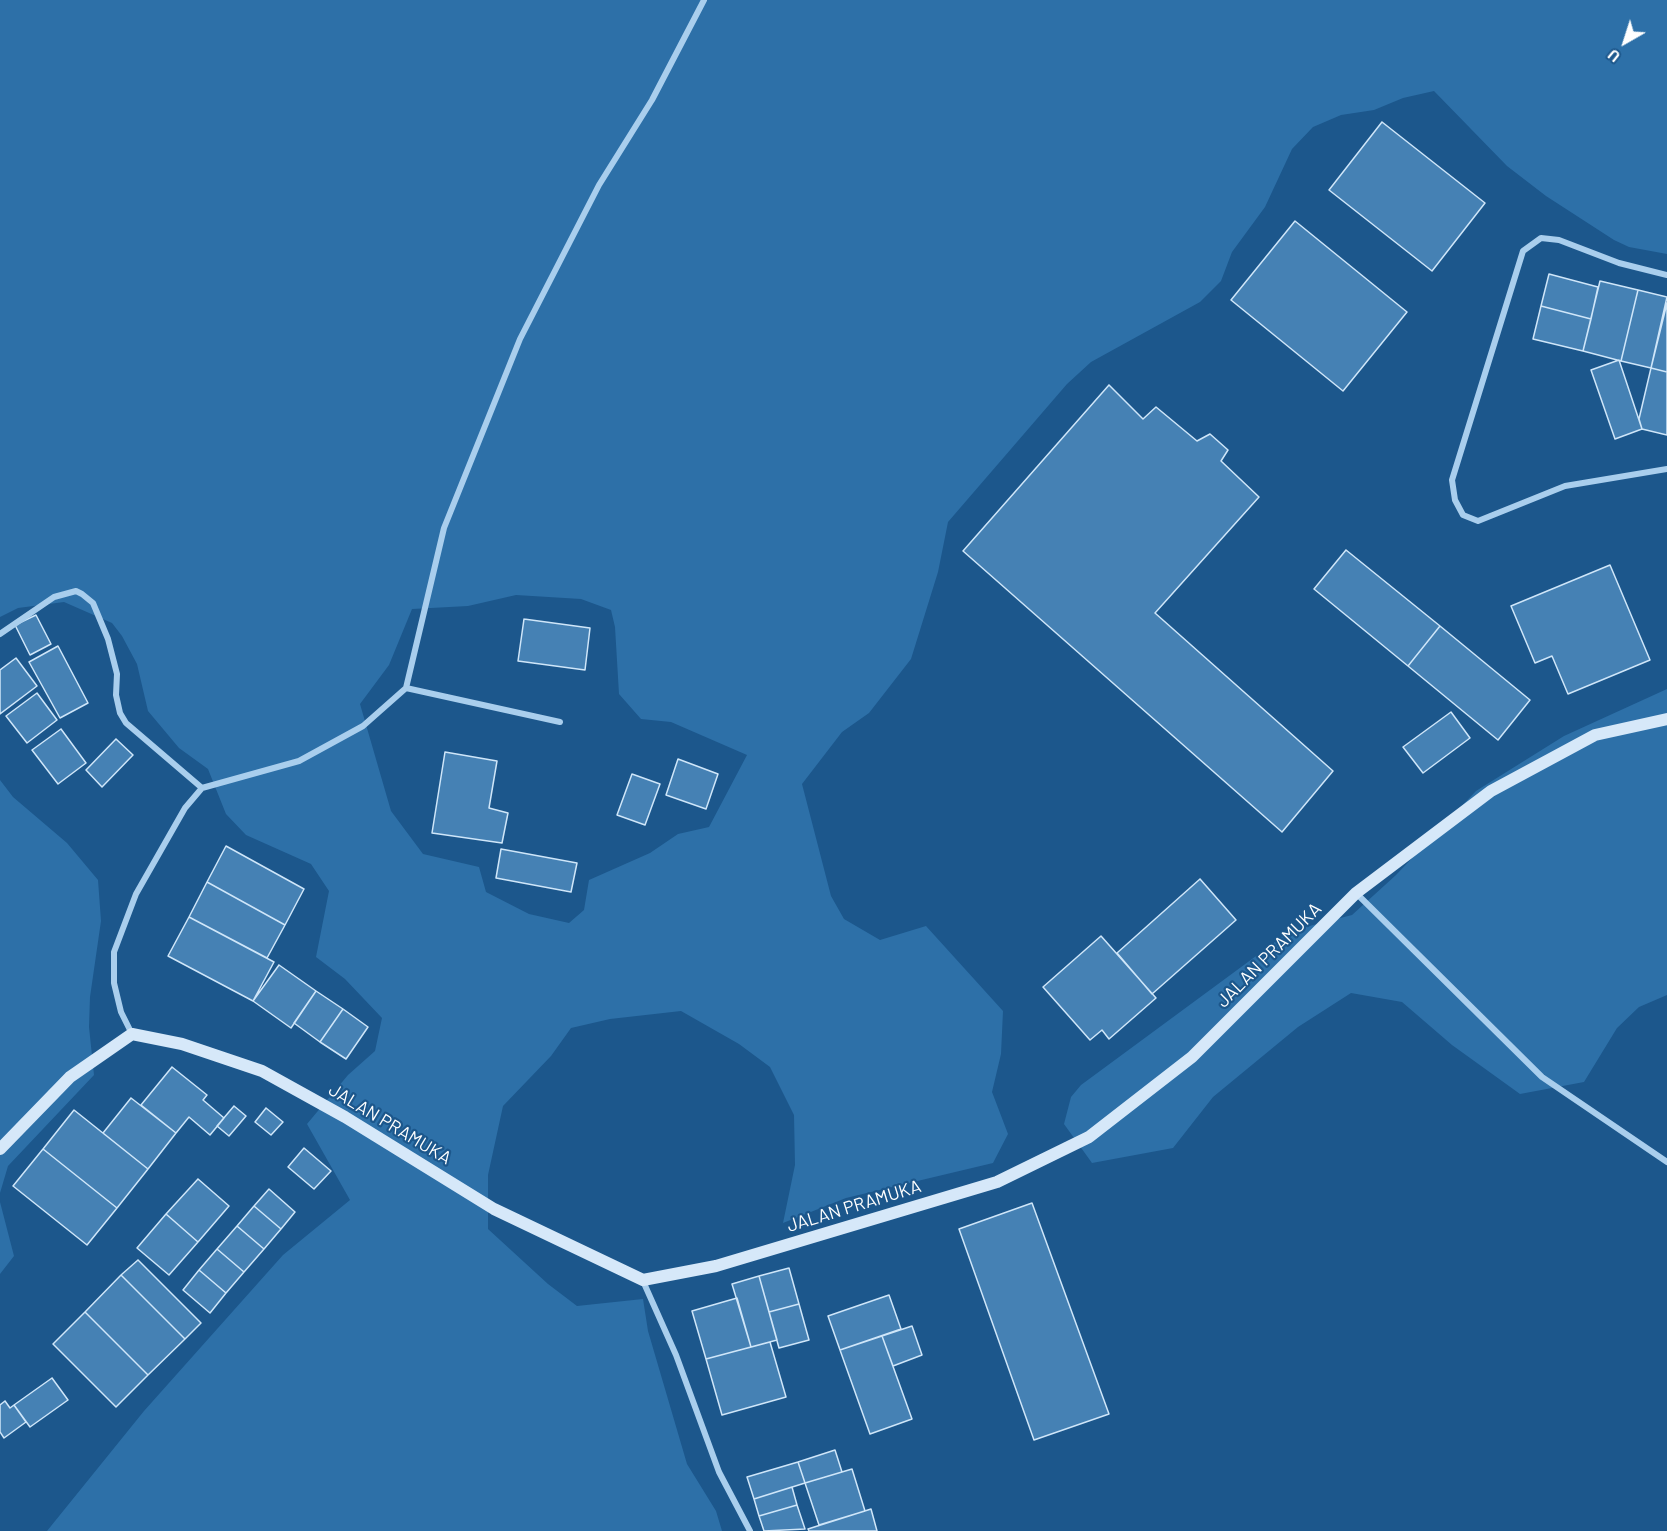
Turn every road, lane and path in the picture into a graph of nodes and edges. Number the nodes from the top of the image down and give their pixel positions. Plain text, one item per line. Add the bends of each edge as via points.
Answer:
1 (704, 0) edge
2 (1667, 275) edge
3 (1667, 469) edge
4 (0, 634) edge
5 (406, 688) junction
6 (1667, 719) edge
7 (560, 722) dead end
8 (202, 788) junction
9 (1356, 893) junction
10 (132, 1034) junction
11 (0, 1149) edge
12 (1667, 1162) edge
13 (643, 1280) junction
14 (750, 1531) edge

1 - 5 street via 652,100 599,184 520,339 444,528
2 - 3 street via 1559,240 1541,238 1523,251 1452,480 1455,500 1463,514 1478,521 1565,486
4 - 8 street via 54,597 76,591 82,594 93,603 108,639 117,674 116,695 126,723
5 - 7 street
5 - 8 street via 363,726 299,761
6 - 9 main road, JALAN PRAMUKA via 1595,735 1491,791
8 - 10 street via 185,808 136,894 114,952 114,983 121,1012
9 - 12 street via 1542,1077
9 - 13 main road, JALAN PRAMUKA via 1192,1057 1089,1137 997,1182 717,1266
10 - 11 main road via 70,1077
10 - 13 main road, JALAN PRAMUKA via 182,1044 262,1071 494,1209
13 - 14 street via 676,1355 718,1472

